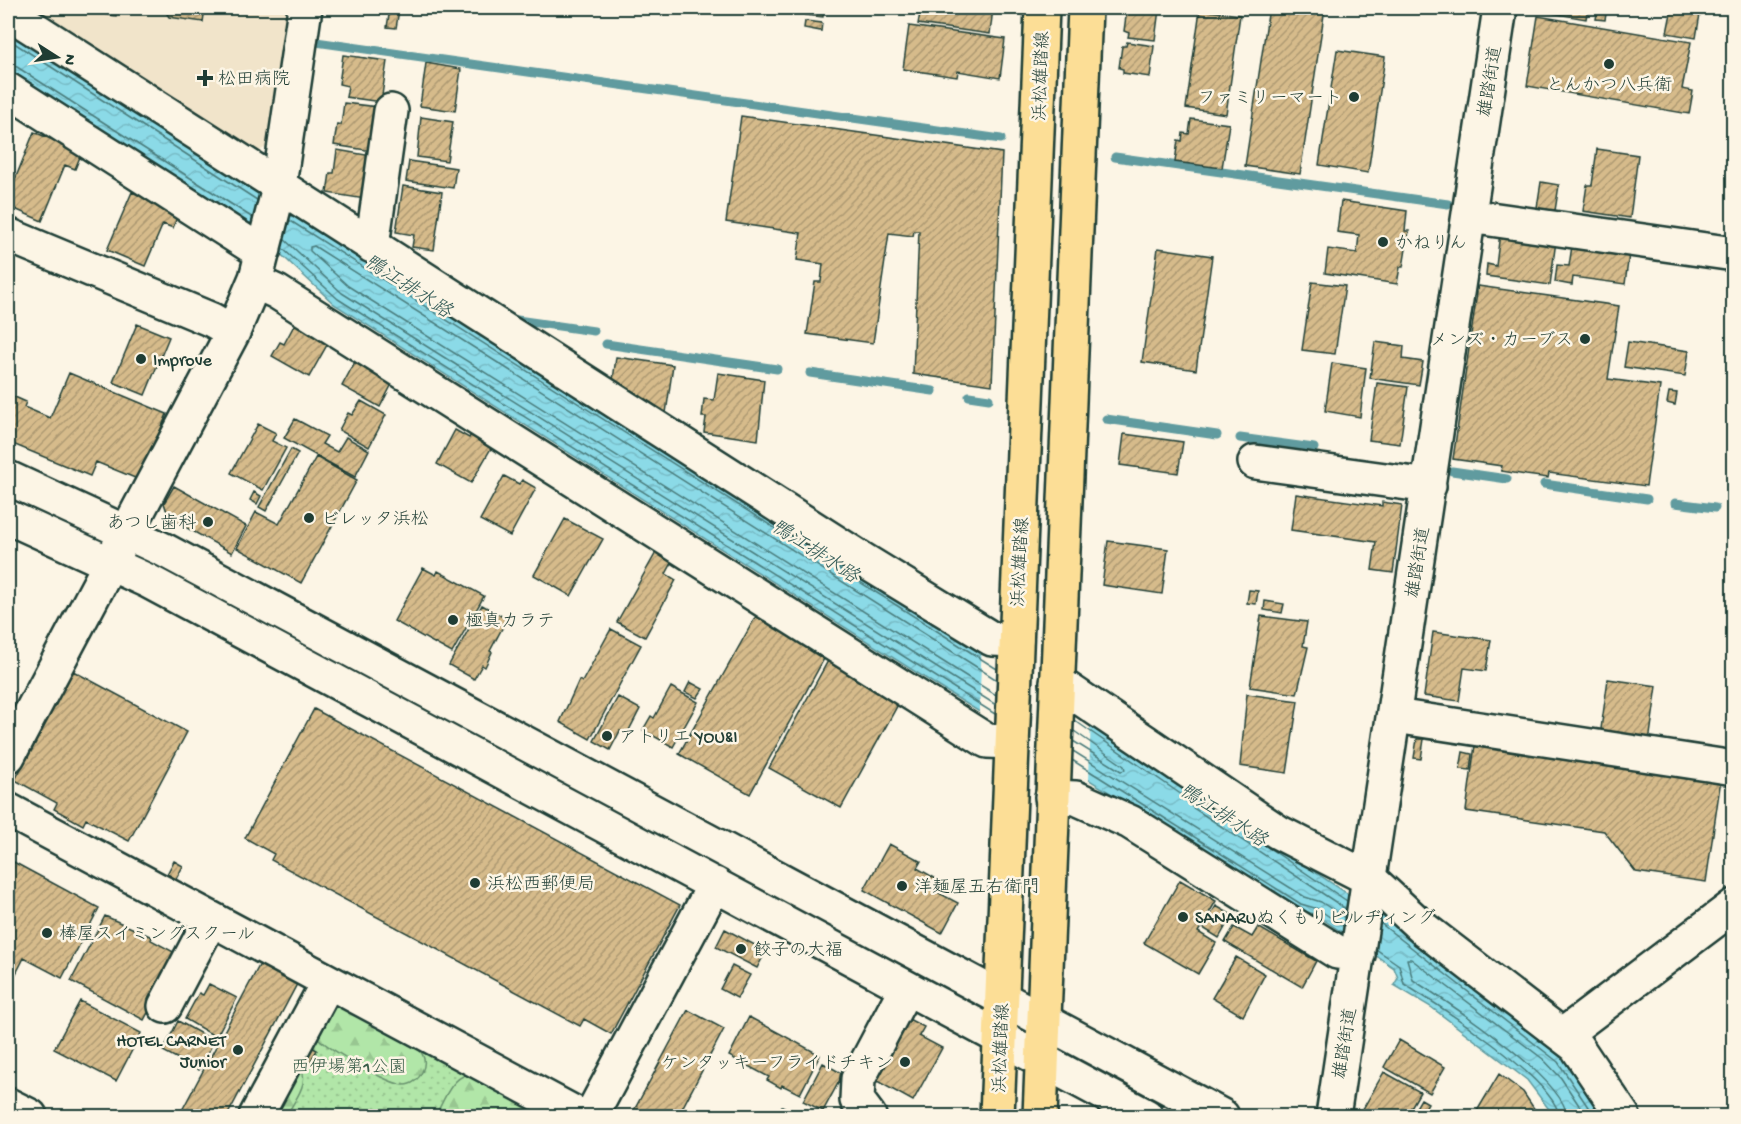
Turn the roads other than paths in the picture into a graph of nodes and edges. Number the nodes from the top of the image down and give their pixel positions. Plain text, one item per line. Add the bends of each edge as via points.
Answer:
1 (305, 8) edge
2 (1042, 8) edge
3 (1085, 8) edge
4 (1500, 8) edge
5 (8, 12) edge
6 (8, 90) edge
7 (391, 111) dead end
8 (279, 189) junction
9 (1469, 216) junction
10 (8, 235) edge
11 (372, 246) junction
12 (264, 248) junction
13 (1734, 254) edge
14 (255, 282) junction
15 (233, 332) junction
16 (1255, 462) dead end
17 (8, 478) edge
18 (1429, 486) junction
19 (8, 517) edge
20 (127, 532) junction
21 (110, 563) junction
22 (1015, 651) junction
23 (1057, 685) junction
24 (1395, 717) junction
25 (1012, 740) junction
26 (8, 756) edge
27 (1734, 768) edge
28 (1052, 797) junction
29 (8, 810) edge
30 (715, 884) junction
31 (1368, 889) junction
32 (1734, 906) edge
33 (211, 919) junction
34 (1359, 951) junction
35 (328, 982) junction
36 (906, 988) junction
37 (1001, 999) junction
38 (165, 1006) dead end
39 (1044, 1021) junction
40 (1563, 1035) junction
41 (1000, 1038) junction
42 (1042, 1061) junction
43 (8, 1105) edge
44 (30, 1116) edge
45 (256, 1116) edge
46 (580, 1116) edge
47 (591, 1116) edge
48 (869, 1116) edge
49 (997, 1116) edge
50 (1040, 1116) edge
51 (1146, 1116) edge
52 (1222, 1116) edge
53 (1333, 1116) edge
54 (1623, 1116) edge

1 - 8 street
2 - 22 main road, 浜松雄踏線
3 - 23 main road
4 - 9 street, 雄踏街道
5 - 8 street
6 - 12 street via 253,247
7 - 11 street
8 - 11 street
8 - 12 street
9 - 13 street
9 - 18 street, 雄踏街道
10 - 15 street
11 - 22 street via 863,560
12 - 14 street
14 - 15 street
14 - 25 street via 307,310 987,741
15 - 20 street
16 - 18 street
17 - 20 street
18 - 24 street, 雄踏街道
19 - 21 street
20 - 21 street
20 - 37 street
21 - 26 street
21 - 30 street
22 - 25 main road, 浜松雄踏線
23 - 28 main road
23 - 31 street
24 - 27 street
24 - 31 street, 雄踏街道
25 - 37 main road, 浜松雄踏線
28 - 34 street via 1076,798 1128,821 1337,952
28 - 39 main road
29 - 33 street
30 - 36 street
30 - 47 street
31 - 34 street, 雄踏街道
31 - 40 street
32 - 40 street
33 - 35 street
33 - 38 street
34 - 53 street, 雄踏街道
35 - 45 street
35 - 46 street
36 - 41 street
36 - 48 street via 858,1079 857,1100
37 - 39 street
37 - 41 main road, 浜松雄踏線
39 - 42 main road
39 - 52 street
40 - 54 street via 1587,1060
41 - 42 street
41 - 49 main road, 浜松雄踏線
42 - 50 main road
42 - 51 street
43 - 44 street

